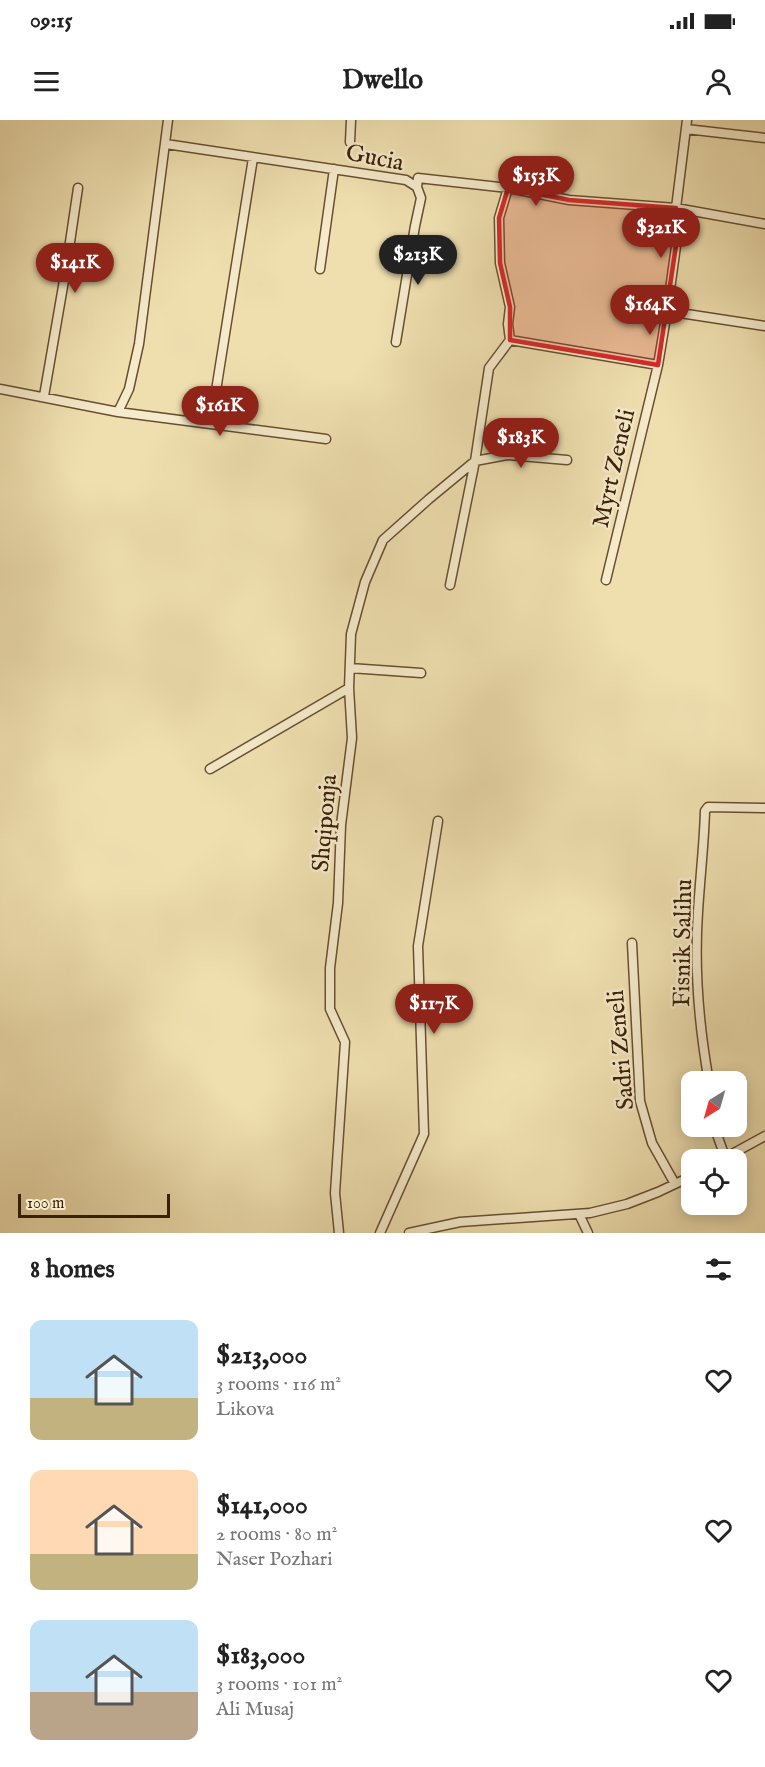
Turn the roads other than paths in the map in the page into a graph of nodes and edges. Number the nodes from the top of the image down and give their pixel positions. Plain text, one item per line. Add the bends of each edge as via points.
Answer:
1 (168, 120) edge
2 (351, 120) edge
3 (687, 124) edge
4 (765, 138) edge
5 (350, 142) dead end
6 (166, 144) junction
7 (254, 158) junction
8 (334, 169) junction
9 (417, 187) junction
10 (78, 188) dead end
11 (508, 188) junction
12 (676, 208) junction
13 (765, 224) edge
14 (320, 269) dead end
15 (667, 311) junction
16 (765, 326) edge
17 (510, 340) junction
18 (396, 342) dead end
19 (658, 365) junction
20 (0, 389) edge
21 (44, 396) junction
22 (118, 411) junction
23 (211, 422) junction
24 (326, 439) dead end
25 (567, 460) dead end
26 (475, 461) junction
27 (606, 580) dead end
28 (450, 585) dead end
29 (350, 668) junction
30 (421, 673) dead end
31 (349, 687) junction
32 (210, 769) dead end
33 (765, 808) edge
34 (438, 821) dead end
35 (632, 943) dead end
36 (707, 1071) edge
37 (765, 1136) edge
38 (740, 1149) edge
39 (681, 1181) edge
40 (675, 1184) junction
41 (579, 1214) junction
42 (339, 1233) edge
43 (380, 1233) edge
44 (410, 1233) edge
45 (588, 1233) edge

1 - 6 street
2 - 5 street
3 - 4 street
3 - 12 street, Myrt Zeneli
6 - 7 street, Gucia
6 - 22 street via 139,344 129,389
7 - 8 street, Gucia
7 - 23 street
8 - 9 street, Gucia via 406,180
8 - 14 street
9 - 11 street via 418,178
9 - 18 street, Gucia via 421,198
10 - 21 street
11 - 12 street via 569,200
11 - 17 street via 499,218 500,263 510,307
12 - 13 street
12 - 15 street, Myrt Zeneli via 677,239
15 - 16 street
15 - 19 street, Myrt Zeneli
17 - 19 street
17 - 26 street via 489,368
19 - 27 street, Myrt Zeneli
20 - 21 street
21 - 22 street
22 - 23 street
23 - 24 street
25 - 26 street via 507,455
26 - 28 street
26 - 29 street, Shqiponja via 383,540 365,582 351,634
29 - 30 street
29 - 31 street, Shqiponja
31 - 32 street
31 - 42 street, Shqiponja via 352,738 330,969 330,1009 345,1042 335,1193
33 - 36 street, Fisnik Salihu via 708,807 705,811 697,987
34 - 43 street via 418,946 424,1134
35 - 40 street, Sadri Zeneli via 640,1101 652,1143
37 - 38 street
39 - 40 street
40 - 41 street via 627,1204
41 - 44 street via 460,1222
41 - 45 street

